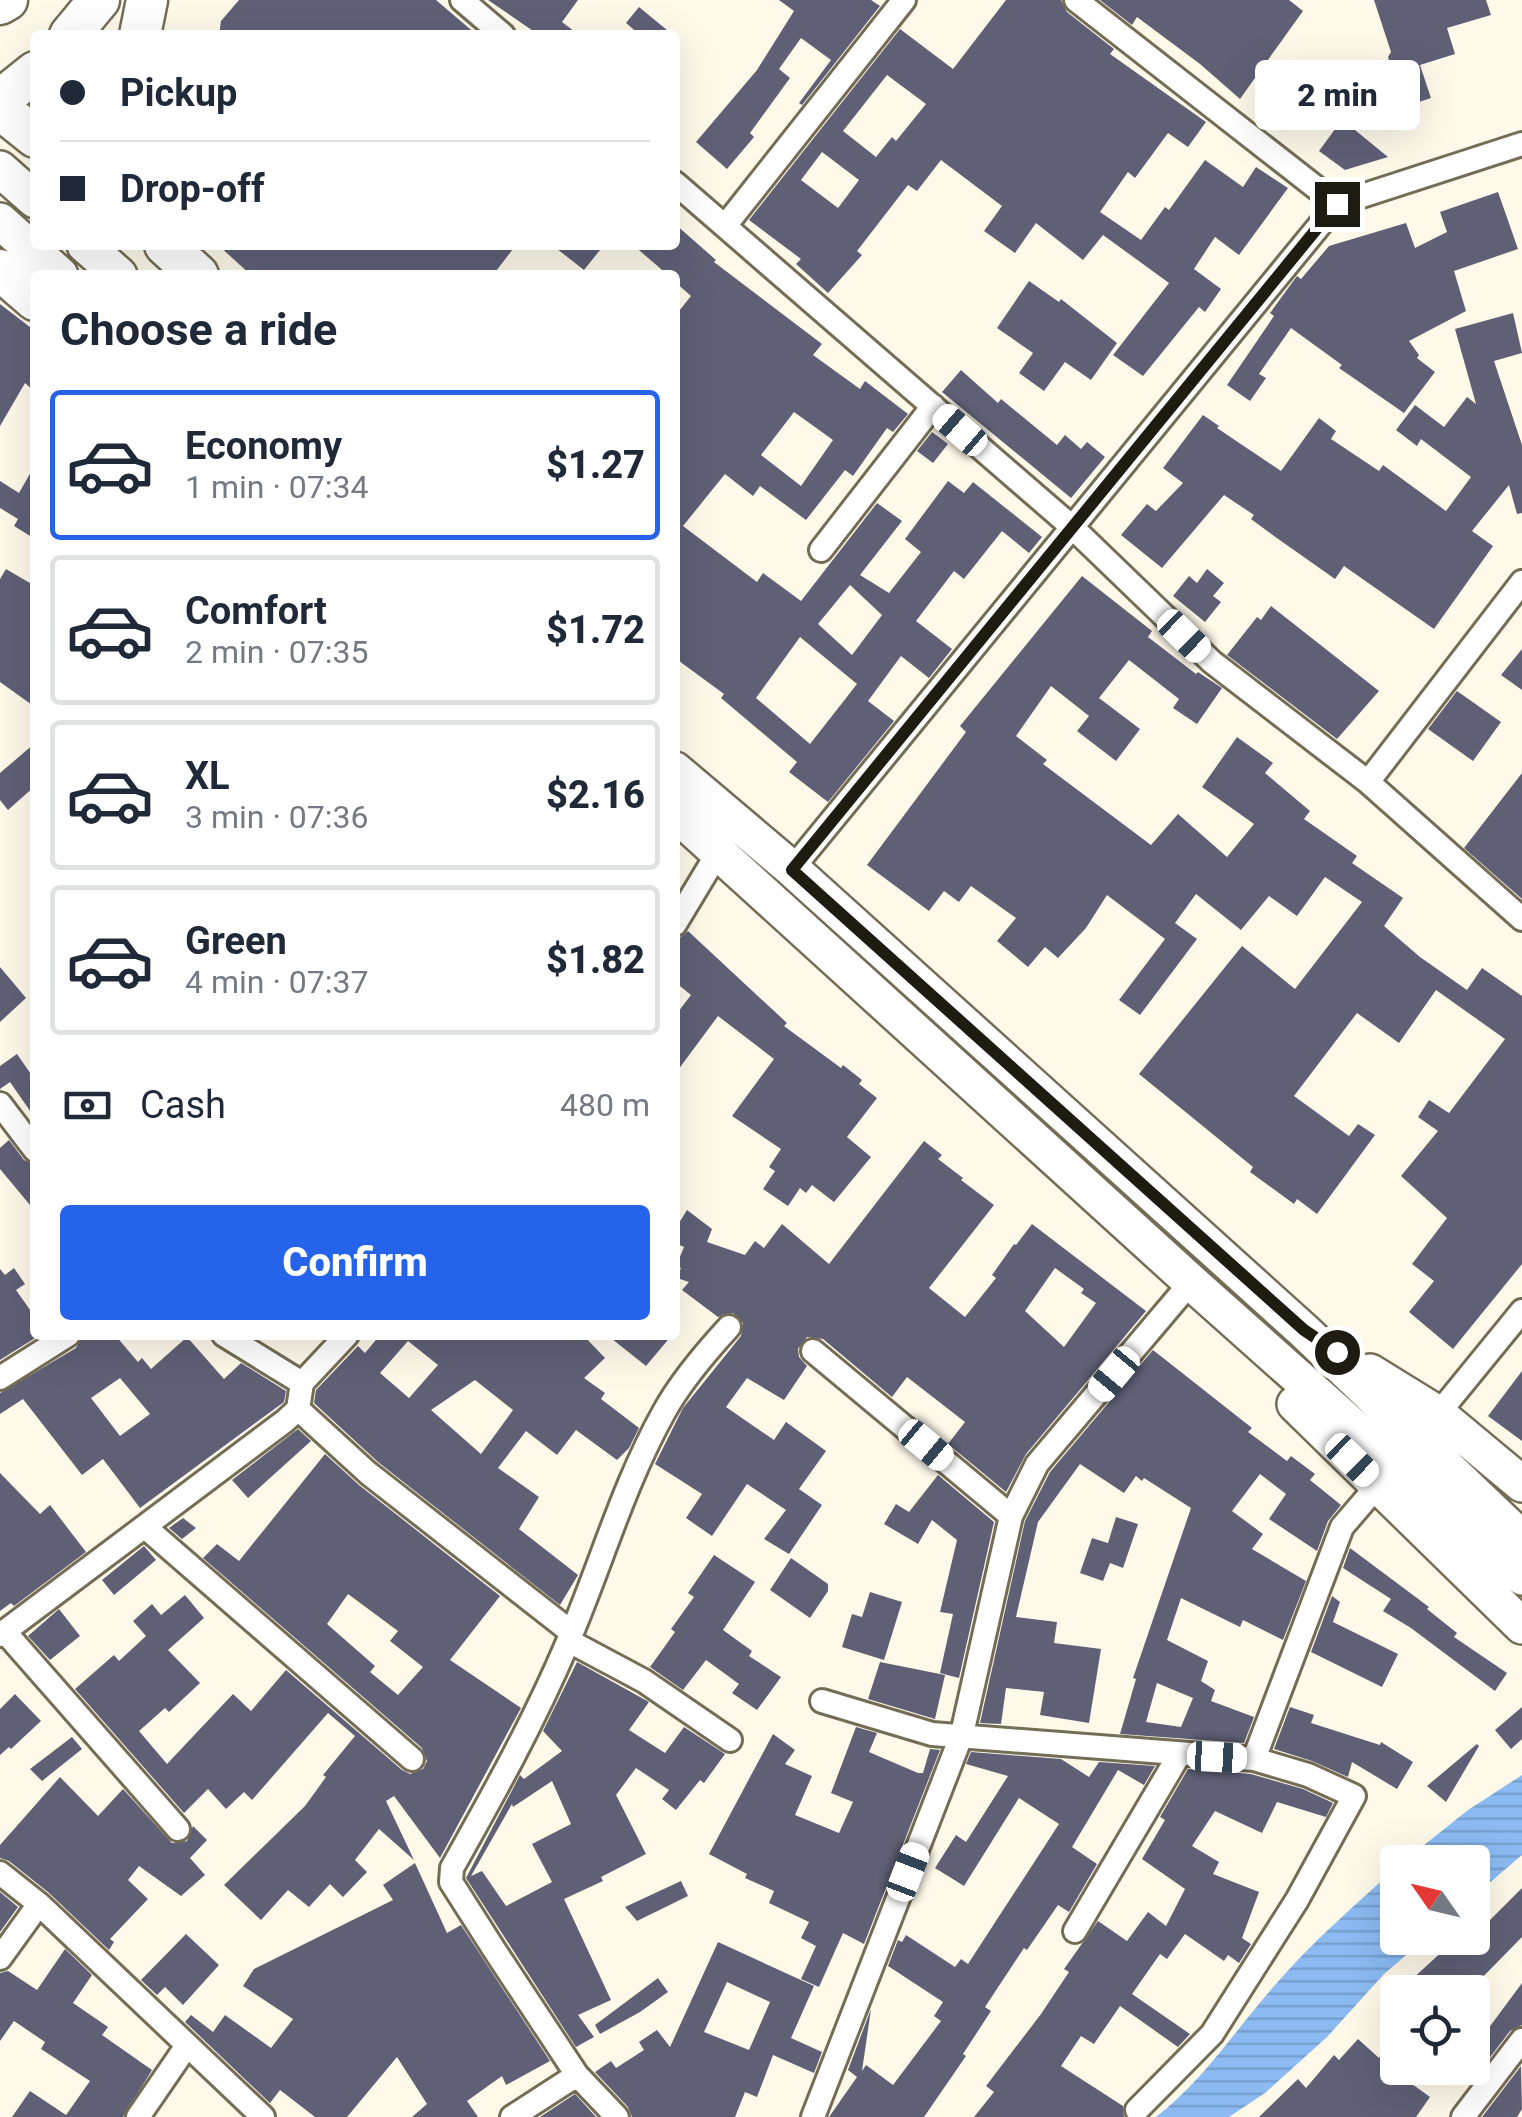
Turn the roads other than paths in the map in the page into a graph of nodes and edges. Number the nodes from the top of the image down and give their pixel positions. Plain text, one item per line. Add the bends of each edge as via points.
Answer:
1 (7, 0) edge
2 (99, 0) edge
3 (147, 0) edge
4 (462, 0) edge
5 (904, 0) edge
6 (1076, 0) edge
7 (0, 4) edge
8 (74, 30) edge
9 (141, 30) edge
10 (497, 30) edge
11 (30, 76) edge
12 (0, 100) edge
13 (0, 109) edge
14 (30, 133) edge
15 (1522, 144) edge
16 (0, 168) edge
17 (680, 187) edge
18 (30, 195) edge
19 (1337, 204) junction
20 (0, 221) edge
21 (725, 226) junction
22 (30, 248) edge
23 (32, 250) edge
24 (91, 250) edge
25 (170, 250) edge
26 (0, 270) edge
27 (54, 270) edge
28 (113, 270) edge
29 (192, 270) edge
30 (30, 296) edge
31 (933, 406) junction
32 (1072, 527) junction
33 (821, 550) dead end
34 (1522, 582) edge
35 (680, 774) edge
36 (1368, 782) junction
37 (680, 817) edge
38 (719, 851) junction
39 (792, 870) junction
40 (680, 916) edge
41 (1522, 919) edge
42 (0, 1104) edge
43 (1057, 1108) junction
44 (1028, 1133) junction
45 (30, 1143) edge
46 (1191, 1282) junction
47 (1522, 1312) edge
48 (729, 1328) dead end
49 (60, 1340) edge
50 (232, 1340) edge
51 (342, 1340) edge
52 (812, 1350) dead end
53 (0, 1378) edge
54 (302, 1383) junction
55 (298, 1409) junction
56 (1407, 1450) junction
57 (1522, 1484) edge
58 (1011, 1516) junction
59 (144, 1528) junction
60 (1522, 1539) edge
61 (1522, 1577) edge
62 (1522, 1626) edge
63 (3, 1634) edge
64 (570, 1636) junction
65 (822, 1701) dead end
66 (962, 1734) junction
67 (730, 1740) dead end
68 (1179, 1755) junction
69 (412, 1759) dead end
70 (1254, 1760) junction
71 (178, 1829) dead end
72 (0, 1873) edge
73 (39, 1904) junction
74 (1075, 1931) dead end
75 (0, 1958) edge
76 (186, 2047) junction
77 (1520, 2047) edge
78 (578, 2075) junction
79 (1138, 2110) dead end
80 (138, 2117) edge
81 (263, 2117) edge
82 (512, 2117) edge
83 (617, 2117) edge
84 (813, 2117) edge
85 (1462, 2117) edge

1 - 7 highway
2 - 8 highway
3 - 9 highway
4 - 10 street
5 - 21 street
6 - 19 street
11 - 12 highway
13 - 14 highway
15 - 19 street
16 - 18 main road
17 - 21 street
19 - 32 street
20 - 22 main road
21 - 31 street
23 - 27 main road
24 - 28 main road
25 - 29 highway
26 - 30 highway
31 - 32 street
31 - 33 street
32 - 36 street via 1212,662
32 - 39 street
34 - 36 street
35 - 39 main road
36 - 41 street
37 - 38 main road
38 - 40 street
38 - 44 main road
39 - 43 main road
42 - 45 street
43 - 44 main road
43 - 56 main road via 1304,1330
44 - 46 main road
46 - 56 main road
46 - 58 street via 1038,1464
47 - 56 street
48 - 64 street via 665,1410
49 - 53 street
50 - 54 street
51 - 54 street
52 - 58 street
54 - 55 street
55 - 59 street
55 - 64 street
56 - 57 main road
56 - 60 main road
56 - 61 main road
56 - 62 main road
56 - 70 street via 1342,1526
58 - 66 street
59 - 63 street
59 - 69 street
63 - 71 street
64 - 67 street
64 - 78 street via 514,1759 452,1868 451,1882
65 - 66 street via 932,1734
66 - 68 street
66 - 84 street
68 - 70 street
68 - 74 street
70 - 79 street via 1352,1792 1353,1800 1212,2034
72 - 73 street
73 - 75 street
73 - 76 street
76 - 80 street
76 - 81 street
77 - 85 street
78 - 82 street
78 - 83 street

